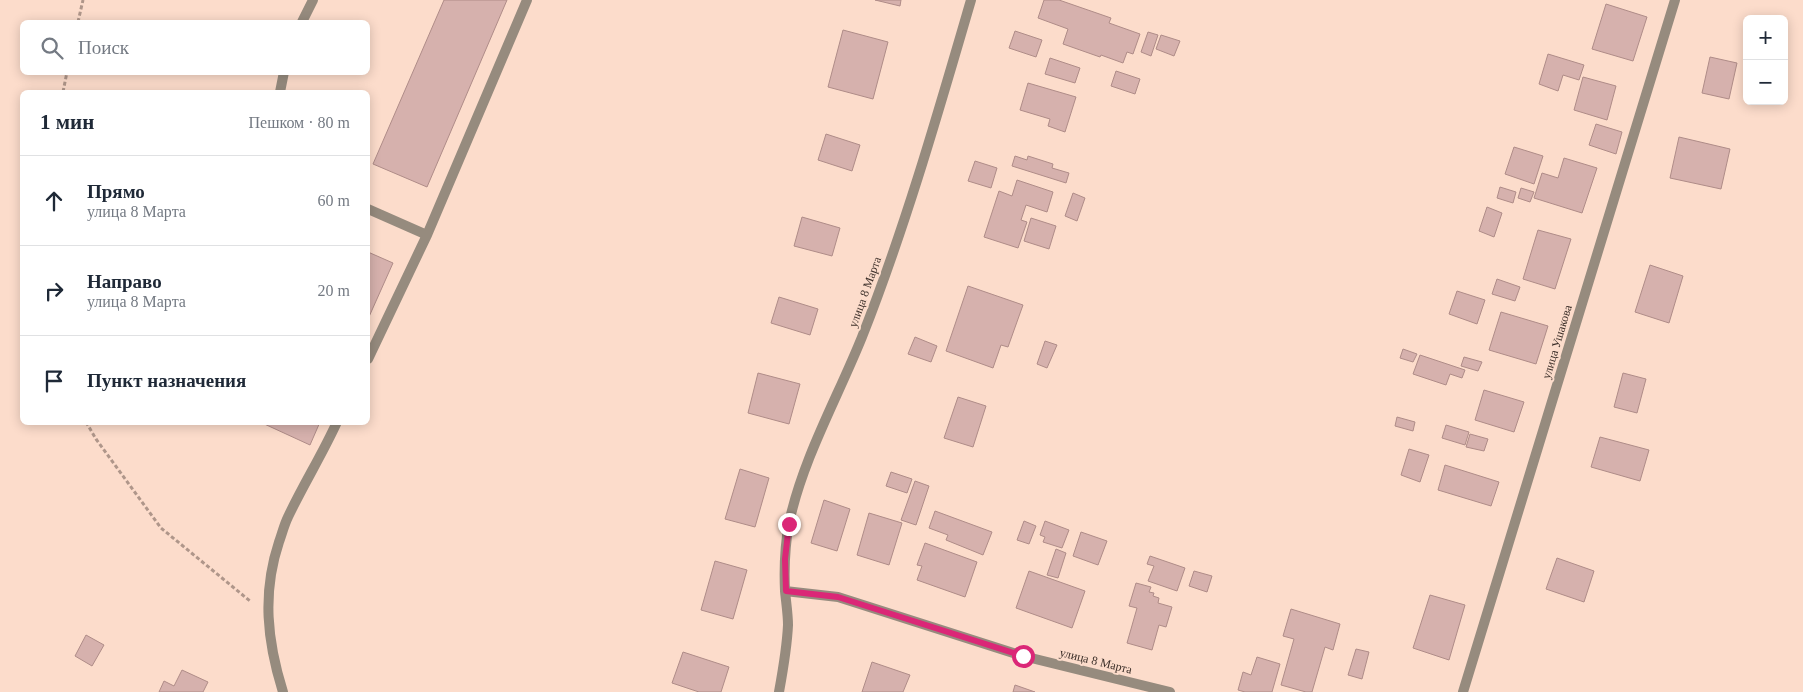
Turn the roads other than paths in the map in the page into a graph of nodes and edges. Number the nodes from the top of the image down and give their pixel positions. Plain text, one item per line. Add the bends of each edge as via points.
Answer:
1 (313, 0) edge
2 (527, 0) edge
3 (971, 0) edge
4 (1675, 0) edge
5 (303, 20) edge
6 (283, 75) edge
7 (280, 90) edge
8 (370, 211) edge
9 (426, 235) junction
10 (370, 355) edge
11 (336, 425) edge
12 (786, 591) junction
13 (283, 692) edge
14 (779, 692) edge
15 (1170, 692) edge
16 (1463, 692) edge

1 - 5 street
2 - 9 street
3 - 12 street, улица 8 Марта via 885,275 802,478 789,524
4 - 16 street, улица Ушакова
6 - 7 street
8 - 9 street
9 - 10 street
11 - 13 street via 287,519 268,586 270,641
12 - 14 street, улица 8 Марта via 788,624
12 - 15 street, улица 8 Марта via 838,597 1023,656

